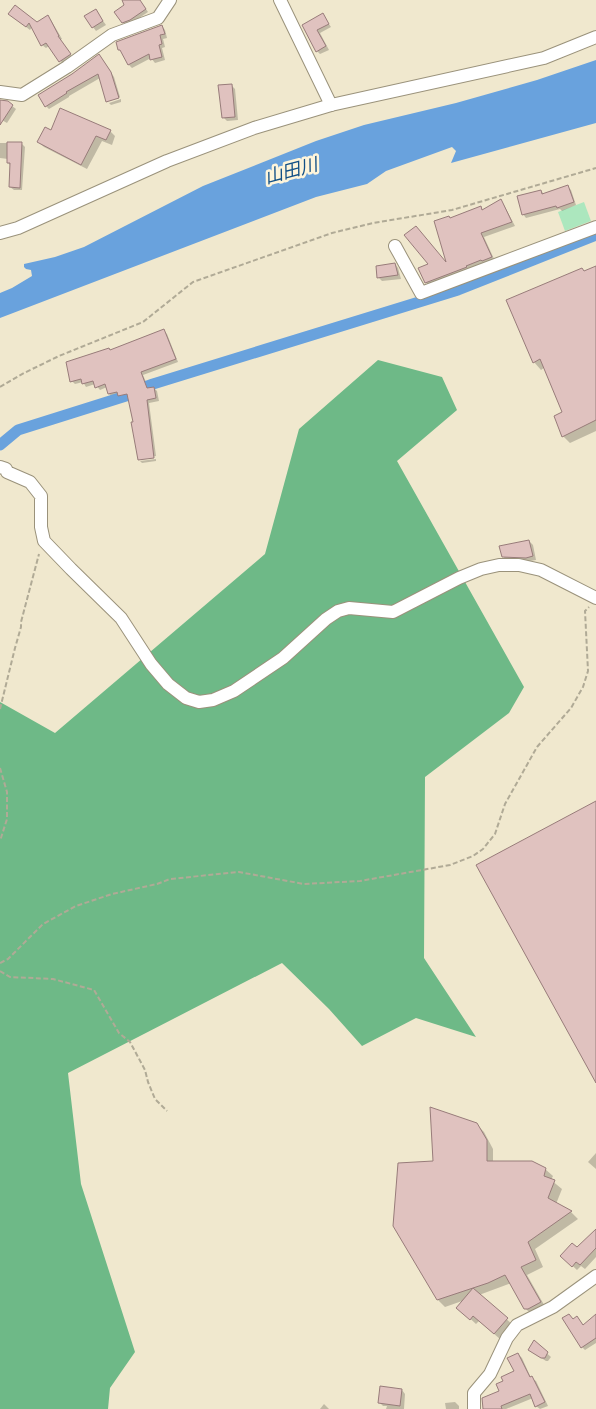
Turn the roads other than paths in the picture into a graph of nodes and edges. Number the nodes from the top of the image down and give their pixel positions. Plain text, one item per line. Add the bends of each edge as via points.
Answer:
1 (170, 0) edge
2 (280, 0) edge
3 (596, 37) edge
4 (0, 92) edge
5 (331, 105) junction
6 (596, 227) edge
7 (0, 233) edge
8 (395, 246) dead end
9 (0, 467) edge
10 (593, 602) edge
11 (596, 1276) edge
12 (474, 1409) edge

1 - 4 street via 158,18 112,35 22,95
2 - 5 street
3 - 5 street via 544,58
5 - 7 street via 254,128 167,161 18,228
6 - 8 street via 421,293
9 - 10 street via 30,482 41,496 44,541 122,618 151,664 168,684 186,698 199,702 234,691 282,658 338,611 349,608 393,612 459,578 499,564 541,570
11 - 12 street via 553,1307 517,1325 490,1374 474,1393

